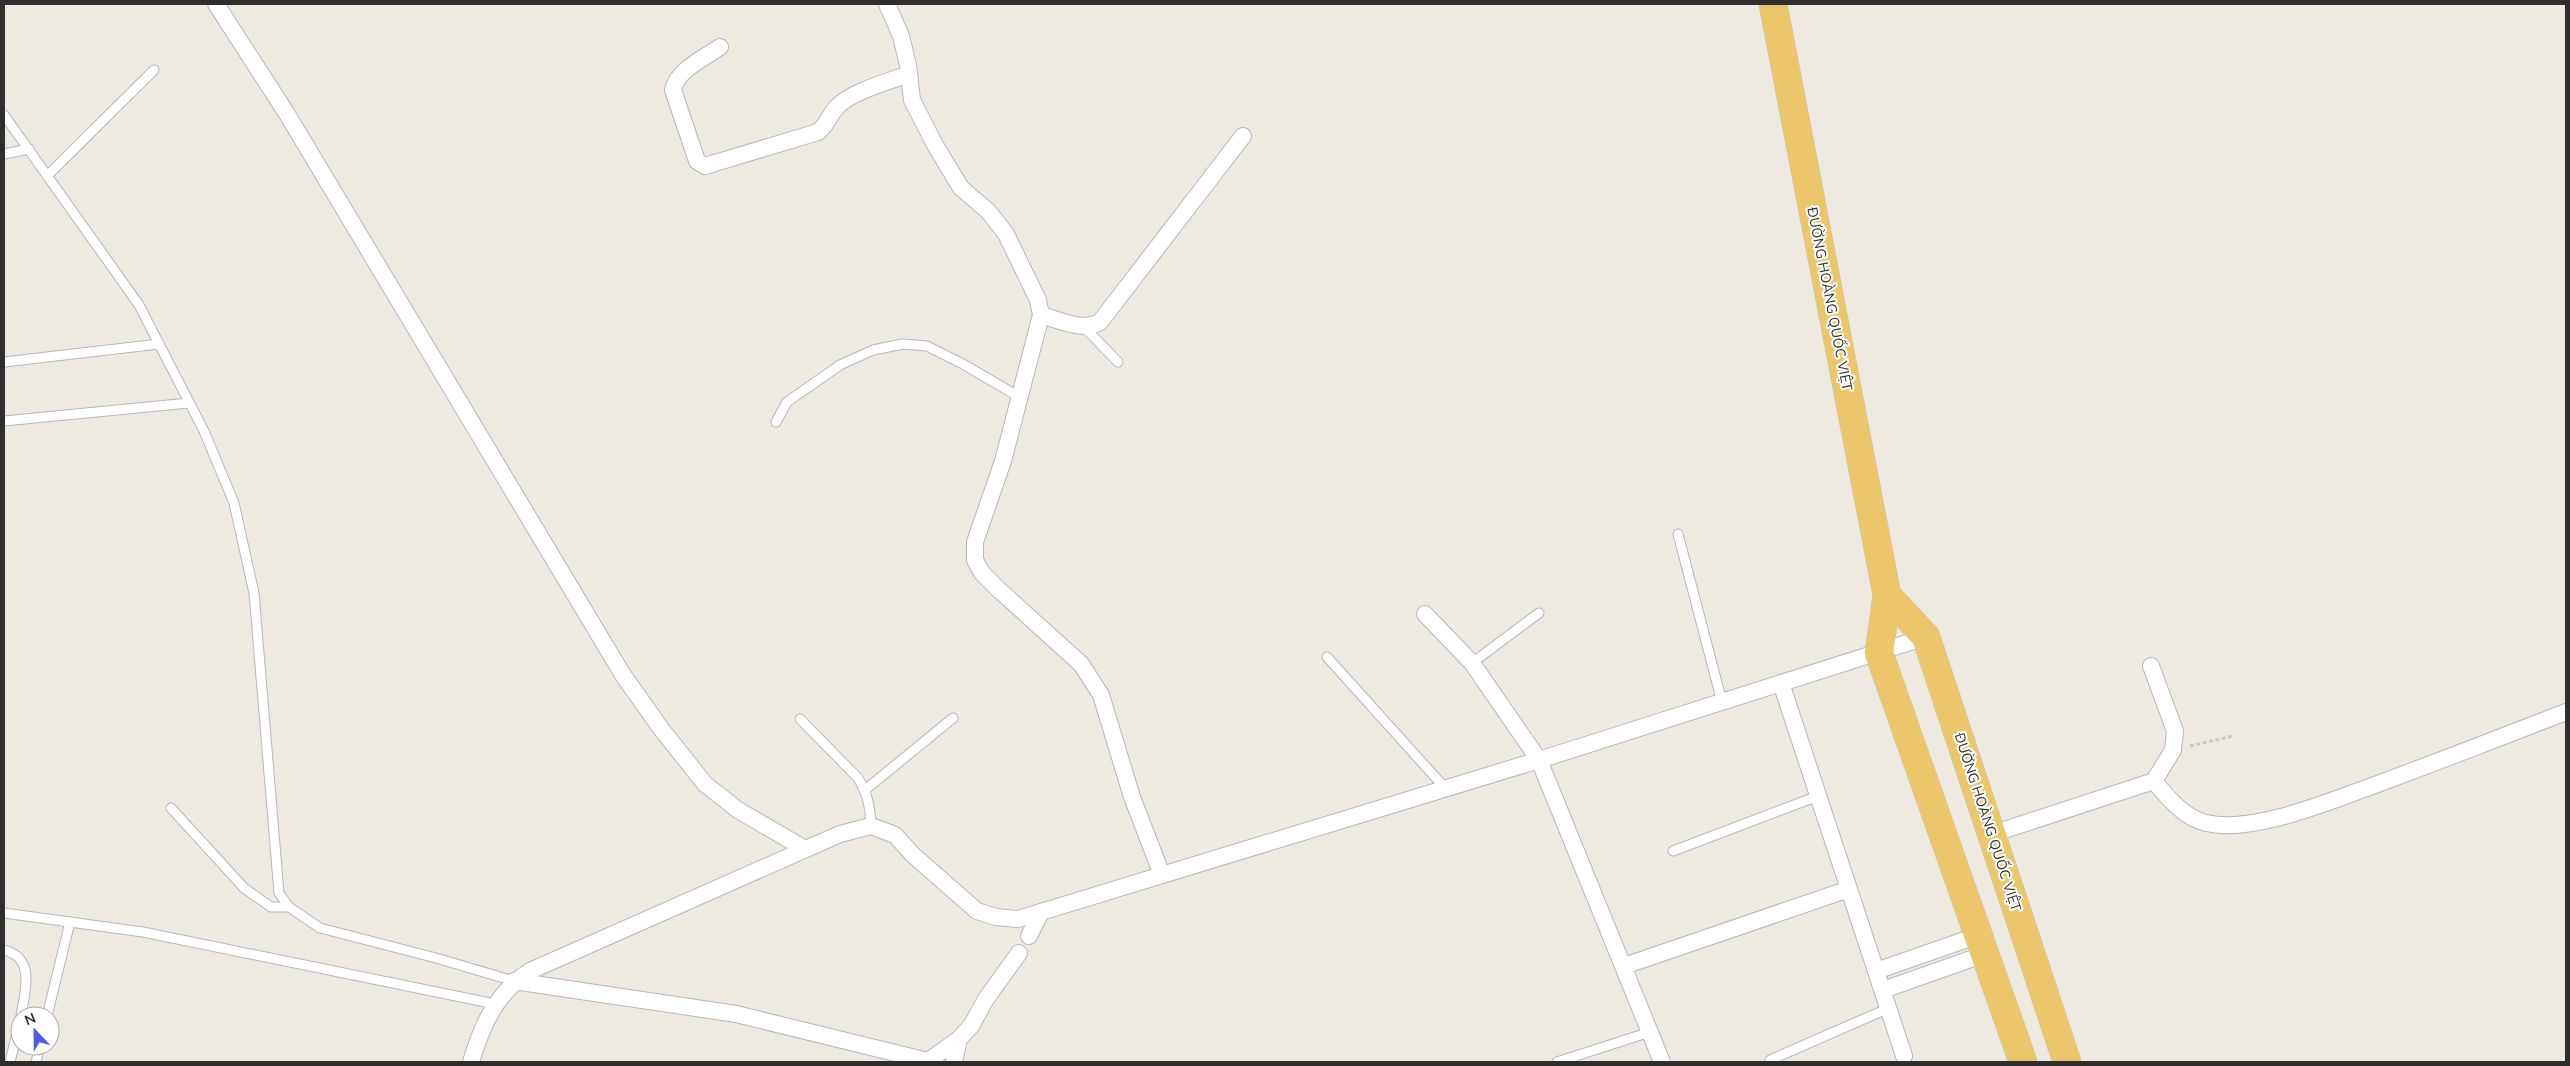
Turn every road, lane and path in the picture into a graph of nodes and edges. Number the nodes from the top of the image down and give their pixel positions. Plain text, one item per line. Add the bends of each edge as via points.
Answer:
1 (216, 4) edge
2 (887, 4) edge
3 (1773, 4) edge
4 (720, 47) dead end
5 (154, 70) dead end
6 (909, 74) junction
7 (4, 115) edge
8 (1243, 136) dead end
9 (29, 149) junction
10 (4, 154) edge
11 (48, 175) junction
12 (1041, 315) junction
13 (1083, 326) junction
14 (159, 344) junction
15 (4, 362) edge
16 (1118, 362) dead end
17 (1021, 398) junction
18 (189, 403) junction
19 (4, 421) edge
20 (776, 422) dead end
21 (1678, 534) dead end
22 (1887, 595) junction
23 (1425, 614) dead end
24 (1539, 614) dead end
25 (1926, 637) junction
26 (1879, 652) junction
27 (1327, 657) dead end
28 (1472, 663) junction
29 (2151, 666) dead end
30 (1781, 683) junction
31 (1722, 702) junction
32 (2566, 712) edge
33 (953, 718) dead end
34 (800, 719) dead end
35 (2233, 736) dead end
36 (2173, 750) junction
37 (1539, 760) junction
38 (2154, 781) junction
39 (1445, 788) junction
40 (865, 790) junction
41 (1818, 796) junction
42 (171, 808) dead end
43 (871, 826) junction
44 (1992, 834) junction
45 (805, 850) junction
46 (1673, 851) dead end
47 (1162, 875) junction
48 (1849, 889) junction
49 (289, 907) junction
50 (1041, 912) junction
51 (4, 913) edge
52 (70, 922) junction
53 (1029, 936) dead end
54 (1982, 944) junction
55 (4, 950) edge
56 (1019, 953) dead end
57 (1624, 966) junction
58 (1876, 971) junction
59 (514, 981) junction
60 (1883, 990) junction
61 (495, 1004) junction
62 (22, 1006) edge
63 (49, 1006) edge
64 (1889, 1008) junction
65 (1650, 1032) junction
66 (959, 1039) junction
67 (1904, 1056) dead end
68 (1770, 1060) dead end
69 (471, 1062) edge
70 (929, 1062) edge
71 (954, 1062) edge
72 (1557, 1062) edge
73 (1662, 1062) edge
74 (2024, 1062) edge
75 (2067, 1062) edge

1 - 45 street via 287,114 623,675 705,784 738,810
2 - 6 street via 900,36
3 - 22 highway, ĐƯỜNG HOÀNG QUỐC VIỆT
4 - 6 street via 681,74 673,90 698,161 705,166 818,132 827,125 837,106
5 - 11 lane
6 - 12 street via 912,100 935,146 961,188 988,211 1006,234 1038,300
7 - 9 lane
8 - 13 street via 1100,322 1094,326
9 - 10 lane
9 - 11 lane
11 - 14 lane via 139,305
12 - 13 street
12 - 17 street
13 - 16 lane
14 - 15 lane
14 - 18 lane
17 - 20 lane via 927,346 903,344 874,350 840,365 788,402
17 - 47 street via 975,542 975,560 982,573 998,589 1081,664 1101,695 1132,797
18 - 19 lane
18 - 49 lane via 234,503 254,593 279,893
21 - 31 lane
22 - 25 highway, ĐƯỜNG HOÀNG QUỐC VIỆT
22 - 26 highway, ĐƯỜNG HOÀNG QUỐC VIỆT
23 - 28 street
24 - 28 lane
25 - 26 street
25 - 44 highway, ĐƯỜNG HOÀNG QUỐC VIỆT
26 - 30 street
26 - 54 highway, ĐƯỜNG HOÀNG QUỐC VIỆT
27 - 39 lane
28 - 37 street
29 - 36 street via 2175,731
30 - 31 street
30 - 41 street
31 - 37 street
32 - 38 street via 2308,808 2255,822 2206,823 2189,815
33 - 40 lane
34 - 40 lane via 858,778
35 - 36 path
36 - 38 street
37 - 39 street
37 - 57 street
38 - 44 street
39 - 47 street
40 - 43 lane via 870,803
41 - 46 lane
41 - 48 street
42 - 49 lane via 244,888 271,907
43 - 45 street via 840,834
43 - 50 street via 895,835 913,856 977,911 1018,919
44 - 75 highway, ĐƯỜNG HOÀNG QUỐC VIỆT
45 - 59 street via 530,971
47 - 50 street
48 - 57 street
48 - 58 street
49 - 59 lane via 320,928
50 - 53 street
51 - 52 lane
52 - 61 lane via 143,932
52 - 63 lane
54 - 58 street
54 - 60 street
54 - 74 highway, ĐƯỜNG HOÀNG QUỐC VIỆT
55 - 62 lane via 21,958 26,972
56 - 66 street
57 - 65 street
58 - 60 street
59 - 61 street
59 - 70 street via 736,1014
60 - 64 street
61 - 69 street via 481,1030
64 - 67 street
64 - 68 lane
65 - 72 lane
65 - 73 street
66 - 70 street
66 - 71 street

